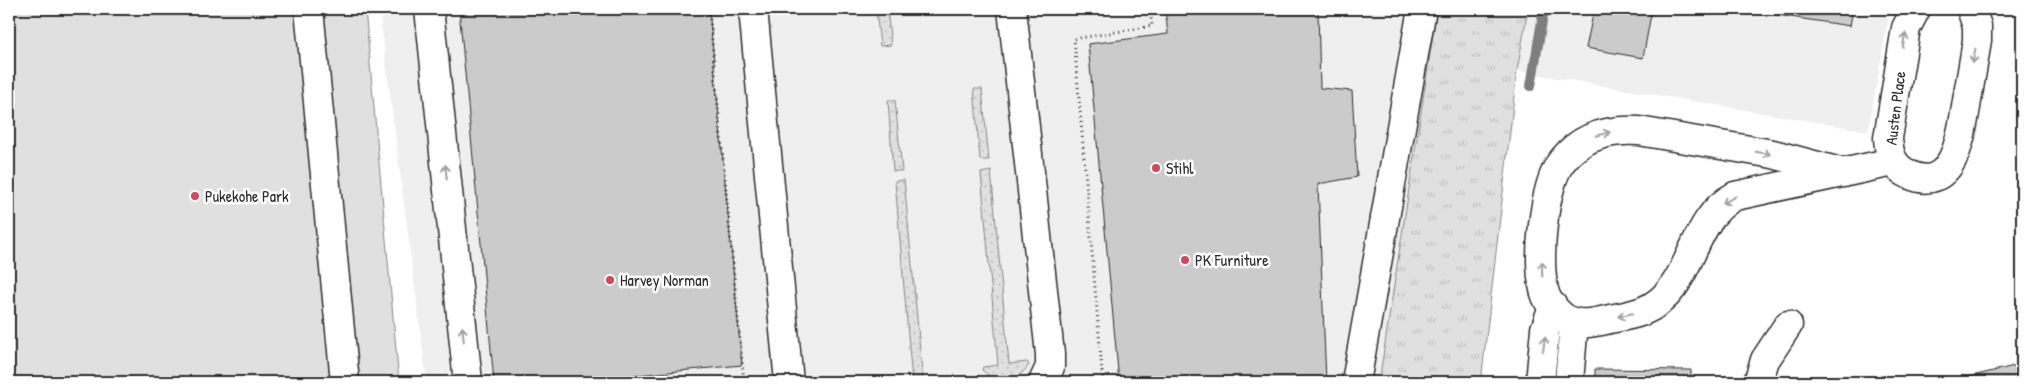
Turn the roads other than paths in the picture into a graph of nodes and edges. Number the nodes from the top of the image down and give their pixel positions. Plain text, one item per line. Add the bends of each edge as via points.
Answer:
1 (309, 9) edge
2 (429, 9) edge
3 (753, 9) edge
4 (1012, 9) edge
5 (1422, 9) edge
6 (1916, 9) edge
7 (1971, 9) edge
8 (1893, 162) junction
9 (1844, 173) junction
10 (1563, 314) junction
11 (1788, 325) dead end
12 (341, 345) junction
13 (325, 382) edge
14 (344, 382) edge
15 (468, 382) edge
16 (789, 382) edge
17 (1043, 382) edge
18 (1356, 382) edge
19 (1540, 382) edge
20 (1569, 382) edge
21 (1758, 382) edge

1 - 12 street
15 -> 2 street
3 - 16 street
4 - 17 street via 1050,354 1050,367
5 - 18 street
8 -> 6 street, Austen Place via 1888,138 1906,28
7 -> 8 street, Austen Place via 1977,26 1977,40 1954,158 1942,172 1925,178 1910,175
8 - 9 street
9 -> 10 street via 1735,196 1724,202 1698,235 1681,276 1668,294 1643,311 1595,323
10 -> 9 street via 1546,298 1541,272 1549,186 1561,162 1592,137 1621,130 1639,131 1773,154
19 -> 10 street via 1545,329
10 - 20 street
11 - 21 street via 1766,360
12 - 13 street
12 - 14 street

